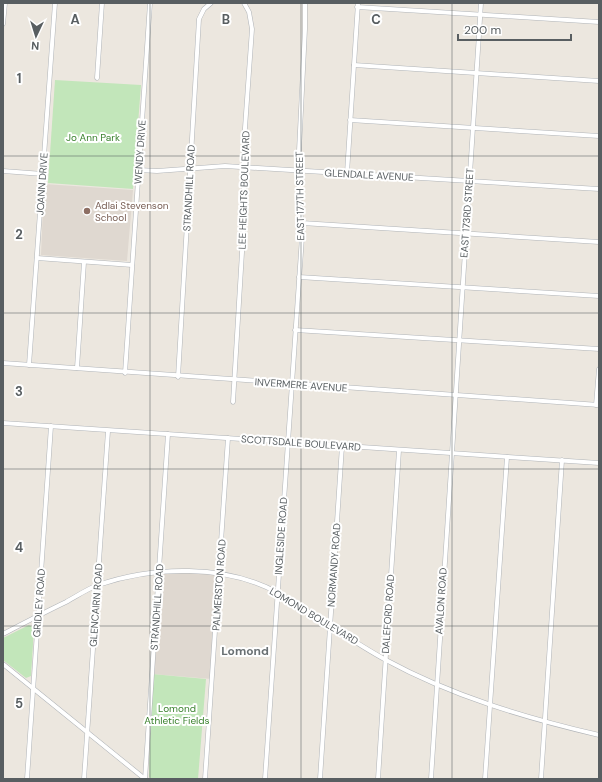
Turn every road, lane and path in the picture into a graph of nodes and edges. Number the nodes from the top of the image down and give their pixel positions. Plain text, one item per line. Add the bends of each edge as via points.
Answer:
1 (4, 3) edge
2 (55, 3) edge
3 (102, 3) edge
4 (150, 3) edge
5 (210, 3) edge
6 (244, 3) edge
7 (305, 3) edge
8 (481, 3) edge
9 (357, 5) edge
10 (480, 15) junction
11 (599, 22) edge
12 (3, 24) edge
13 (354, 64) junction
14 (477, 73) junction
15 (97, 78) dead end
16 (599, 81) edge
17 (350, 120) junction
18 (473, 128) junction
19 (599, 136) edge
20 (246, 167) junction
21 (190, 168) junction
22 (139, 170) junction
23 (3, 171) edge
24 (298, 171) junction
25 (347, 173) junction
26 (43, 174) junction
27 (470, 181) junction
28 (599, 189) edge
29 (302, 223) junction
30 (466, 234) junction
31 (599, 242) edge
32 (37, 258) junction
33 (84, 262) junction
34 (132, 265) junction
35 (299, 277) junction
36 (463, 287) junction
37 (599, 296) edge
38 (295, 330) junction
39 (459, 340) junction
40 (599, 349) edge
41 (3, 363) edge
42 (29, 365) junction
43 (77, 368) junction
44 (599, 369) edge
45 (125, 373) junction
46 (178, 377) junction
47 (234, 381) junction
48 (291, 385) junction
49 (456, 395) junction
50 (233, 402) dead end
51 (598, 405) edge
52 (289, 413) joint
53 (3, 423) edge
54 (454, 423) joint
55 (50, 426) junction
56 (108, 431) junction
57 (168, 434) junction
58 (228, 438) junction
59 (287, 442) junction
60 (342, 446) junction
61 (399, 450) junction
62 (452, 453) junction
63 (507, 457) junction
64 (562, 460) junction
65 (599, 463) edge
66 (159, 572) junction
67 (220, 575) junction
68 (97, 586) junction
69 (277, 592) junction
70 (38, 616) junction
71 (330, 625) junction
72 (3, 634) edge
73 (385, 660) junction
74 (3, 664) edge
75 (436, 684) junction
76 (33, 688) junction
77 (490, 705) junction
78 (545, 722) junction
79 (87, 732) junction
80 (599, 735) edge
81 (27, 779) edge
82 (84, 779) edge
83 (145, 779) edge
84 (205, 779) edge
85 (265, 779) edge
86 (320, 779) edge
87 (378, 779) edge
88 (431, 779) edge
89 (485, 779) edge
90 (541, 779) edge

1 - 12 street
2 - 26 street, JOANN DRIVE
3 - 15 street
4 - 22 street, WENDY DRIVE
5 - 21 street, STRANDHILL ROAD via 199,19
6 - 20 street, LEE HEIGHTS BOULEVARD via 249,12 252,30 244,142
7 - 24 street, EAST 177TH STREET
8 - 10 street, EAST 173RD STREET
9 - 10 street
9 - 13 street
10 - 11 street
10 - 14 street, EAST 173RD STREET
13 - 14 street
13 - 17 street
14 - 16 street
14 - 18 street, EAST 173RD STREET
17 - 18 street
17 - 25 street
18 - 19 street
18 - 27 street, EAST 173RD STREET
20 - 21 street, GLENDALE AVENUE
20 - 24 street, GLENDALE AVENUE
20 - 47 street, LEE HEIGHTS BOULEVARD
21 - 22 street, GLENDALE AVENUE
21 - 46 street, STRANDHILL ROAD
22 - 34 street, WENDY DRIVE
23 - 26 street
24 - 25 street, GLENDALE AVENUE
24 - 29 street, EAST 177TH STREET
25 - 27 street, GLENDALE AVENUE
26 - 32 street, JOANN DRIVE
27 - 28 street, GLENDALE AVENUE
27 - 30 street, EAST 173RD STREET
29 - 30 street
29 - 35 street, EAST 177TH STREET
30 - 31 street
30 - 36 street, EAST 173RD STREET
32 - 33 street
32 - 42 street, JOANN DRIVE
33 - 34 street
33 - 43 street
34 - 45 street, WENDY DRIVE
35 - 36 street
35 - 38 street, EAST 177TH STREET
36 - 37 street
36 - 39 street, EAST 173RD STREET
38 - 39 street
38 - 48 street, EAST 177TH STREET
39 - 40 street
39 - 49 street, EAST 173RD STREET
41 - 42 street, INVERMERE AVENUE
42 - 43 street, INVERMERE AVENUE
43 - 45 street, INVERMERE AVENUE
44 - 51 street
45 - 46 street, INVERMERE AVENUE
46 - 47 street, INVERMERE AVENUE
47 - 48 street, INVERMERE AVENUE
47 - 50 street, LEE HEIGHTS BOULEVARD
48 - 49 street, INVERMERE AVENUE
48 - 52 street, EAST 177TH STREET
49 - 51 street, INVERMERE AVENUE
49 - 54 street, EAST 173RD STREET
52 - 59 street, INGLESIDE ROAD
53 - 55 street, SCOTTSDALE BOULEVARD
54 - 62 street, AVALON ROAD
55 - 56 street, SCOTTSDALE BOULEVARD
55 - 70 street, GRIDLEY ROAD
56 - 57 street, SCOTTSDALE BOULEVARD
56 - 68 street, GLENCAIRN ROAD
57 - 58 street, SCOTTSDALE BOULEVARD
57 - 66 street, STRANDHILL ROAD
58 - 59 street, SCOTTSDALE BOULEVARD
58 - 67 street, PALMERSTON ROAD
59 - 60 street, SCOTTSDALE BOULEVARD
59 - 69 street, INGLESIDE ROAD
60 - 61 street, SCOTTSDALE BOULEVARD
60 - 71 street, NORMANDY ROAD
61 - 62 street, SCOTTSDALE BOULEVARD
61 - 73 street, DALEFORD ROAD
62 - 63 street, SCOTTSDALE BOULEVARD
62 - 75 street, AVALON ROAD
63 - 64 street, SCOTTSDALE BOULEVARD
63 - 77 street
64 - 65 street, SCOTTSDALE BOULEVARD
64 - 78 street
66 - 67 street, LOMOND BOULEVARD via 191,570
66 - 68 street, LOMOND BOULEVARD
66 - 83 street, STRANDHILL ROAD
67 - 69 street, LOMOND BOULEVARD via 248,580
67 - 84 street, PALMERSTON ROAD
68 - 70 street, LOMOND BOULEVARD
68 - 79 street, GLENCAIRN ROAD
69 - 71 street, LOMOND BOULEVARD
69 - 85 street, INGLESIDE ROAD
70 - 72 street, LOMOND BOULEVARD
70 - 76 street, GRIDLEY ROAD
71 - 73 street, LOMOND BOULEVARD
71 - 86 street, NORMANDY ROAD
73 - 75 street, LOMOND BOULEVARD
73 - 87 street, DALEFORD ROAD
74 - 76 street
75 - 77 street, LOMOND BOULEVARD
75 - 88 street, AVALON ROAD
76 - 79 street
76 - 81 street, GRIDLEY ROAD
77 - 78 street, LOMOND BOULEVARD
77 - 89 street
78 - 80 street, LOMOND BOULEVARD
78 - 90 street
79 - 82 street, GLENCAIRN ROAD
79 - 83 street

